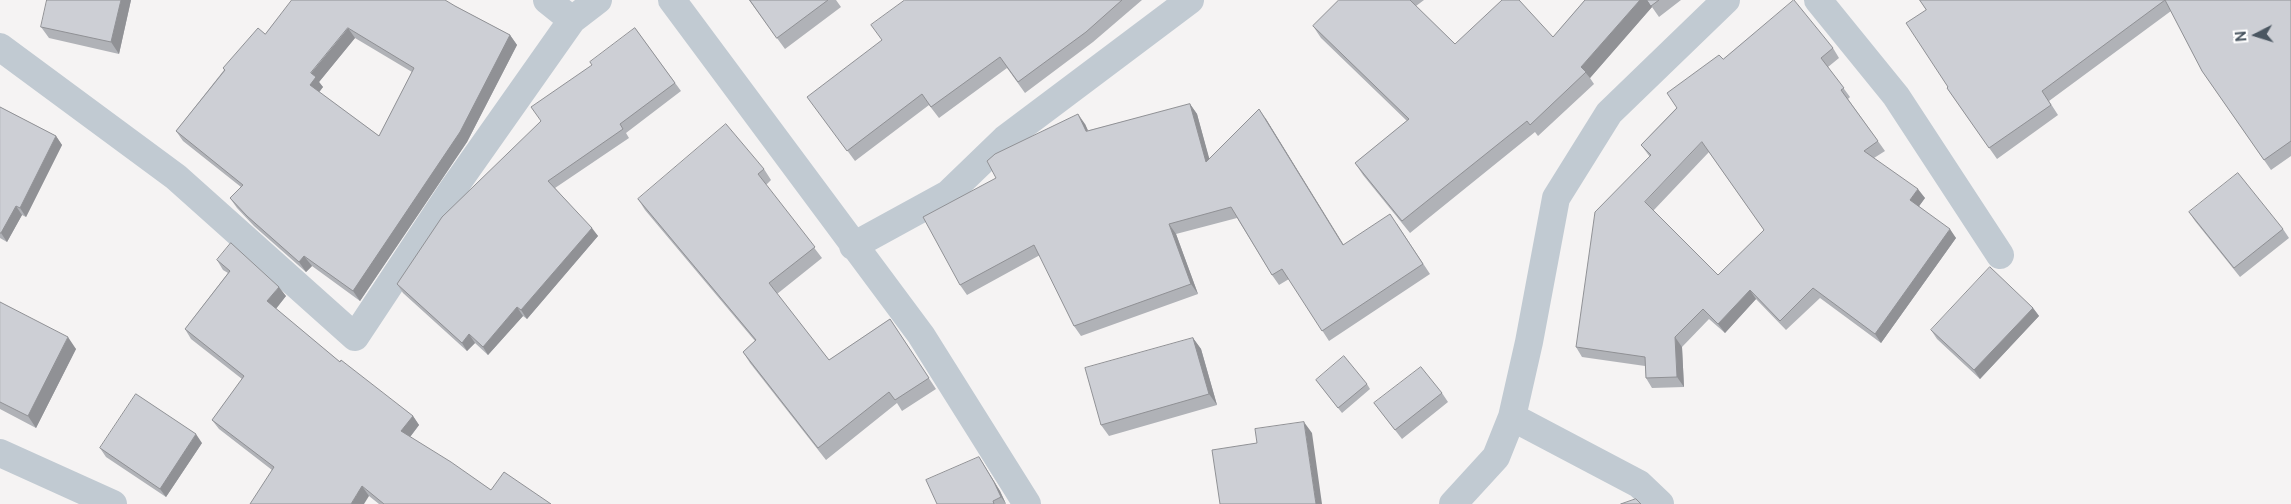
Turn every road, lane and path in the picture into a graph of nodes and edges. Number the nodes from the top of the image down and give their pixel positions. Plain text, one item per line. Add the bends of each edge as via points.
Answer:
1 (547, 0) edge
2 (598, 0) edge
3 (672, 0) edge
4 (1190, 0) edge
5 (1726, 0) edge
6 (1818, 0) edge
7 (572, 20) junction
8 (0, 47) edge
9 (852, 246) junction
10 (2000, 255) dead end
11 (1512, 417) junction
12 (0, 453) edge
13 (113, 504) edge
14 (1027, 504) edge
15 (1454, 504) edge
16 (1660, 504) edge

1 - 7 street
2 - 7 street
3 - 9 street
4 - 9 street via 1005,140 948,194
5 - 11 street via 1610,113 1556,198
6 - 10 street via 1896,96
7 - 8 street via 453,189 356,337 176,177
9 - 14 street via 921,336
11 - 15 street via 1496,457
11 - 16 street via 1639,484
12 - 13 street

